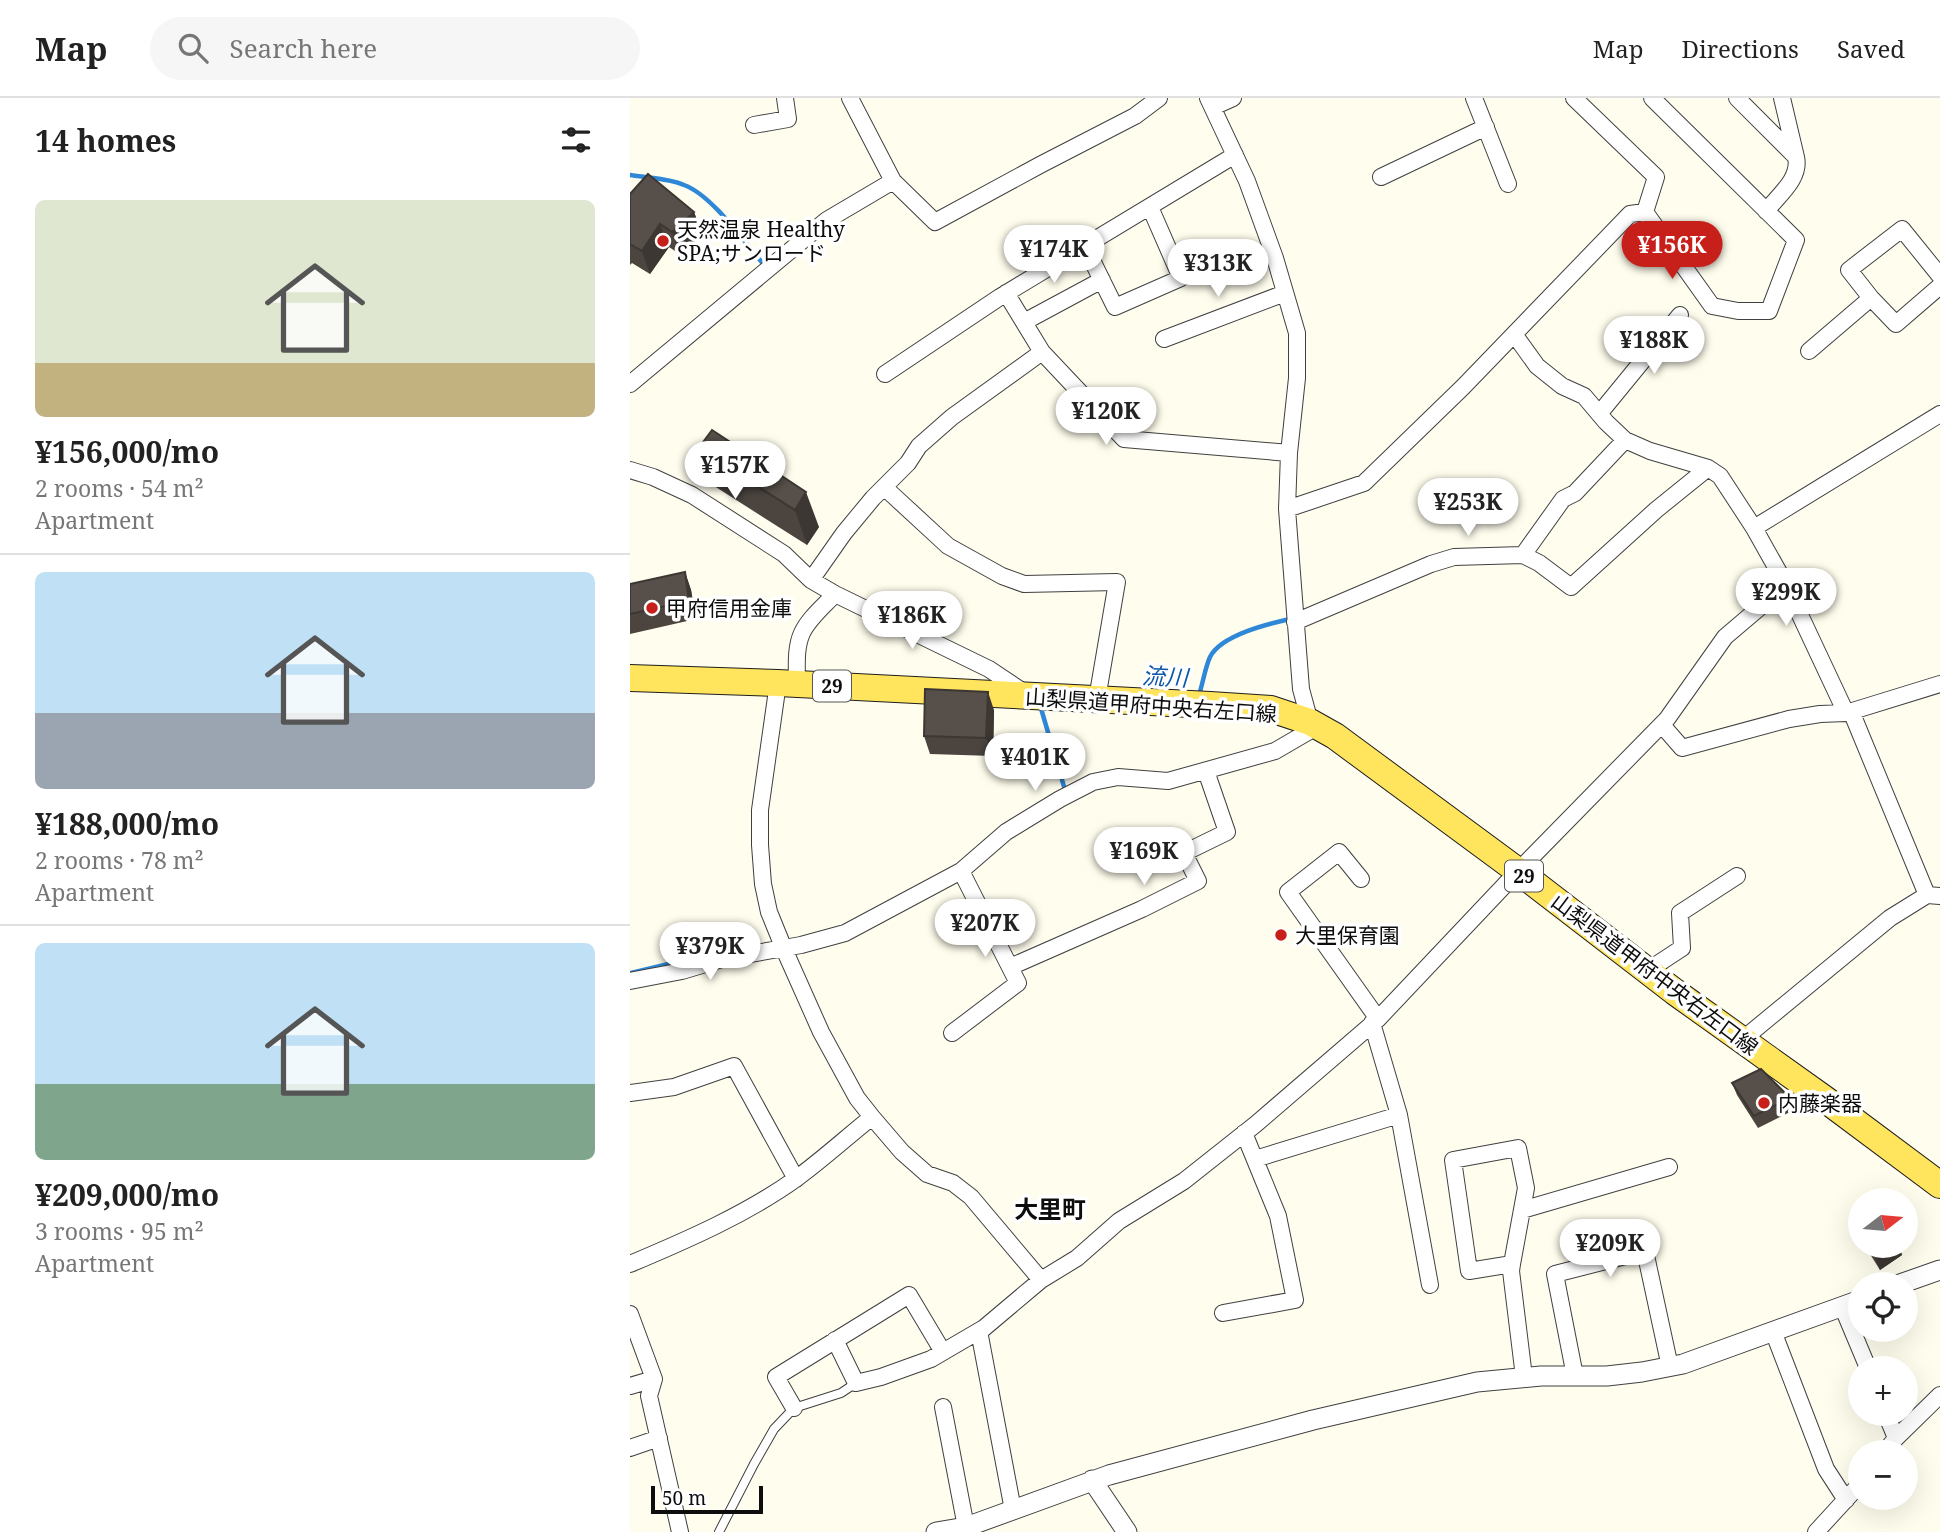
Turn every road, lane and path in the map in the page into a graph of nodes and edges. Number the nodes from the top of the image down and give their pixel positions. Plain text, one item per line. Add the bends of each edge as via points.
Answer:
1 (785, 98) edge
2 (850, 98) edge
3 (1158, 98) edge
4 (1233, 98) edge
5 (1474, 98) edge
6 (1574, 98) edge
7 (1652, 98) edge
8 (1737, 98) edge
9 (1782, 98) edge
10 (1210, 103) edge
11 (754, 125) dead end
12 (1486, 128) junction
13 (1235, 155) junction
14 (1796, 157) junction
15 (1381, 177) dead end
16 (893, 181) junction
17 (1508, 184) dead end
18 (1150, 207) junction
19 (1766, 211) junction
20 (1645, 212) junction
21 (1085, 246) junction
22 (1940, 276) edge
23 (1102, 280) junction
24 (1940, 286) edge
25 (1006, 293) junction
26 (1285, 293) junction
27 (1871, 298) junction
28 (1680, 315) dead end
29 (1024, 323) junction
30 (1514, 334) junction
31 (1164, 339) dead end
32 (1809, 351) dead end
33 (1042, 352) junction
34 (885, 374) dead end
35 (630, 384) edge
36 (1599, 414) junction
37 (1940, 414) edge
38 (1625, 440) junction
39 (1289, 453) junction
40 (1708, 468) junction
41 (630, 470) edge
42 (884, 487) junction
43 (1287, 509) junction
44 (1754, 528) junction
45 (1522, 555) junction
46 (811, 580) junction
47 (1786, 585) junction
48 (835, 594) junction
49 (1295, 622) junction
50 (630, 678) edge
51 (787, 683) junction
52 (1940, 684) edge
53 (1098, 692) junction
54 (1040, 696) junction
55 (1848, 712) junction
56 (1314, 724) junction
57 (1662, 725) junction
58 (1206, 771) junction
59 (961, 871) junction
60 (1518, 871) junction
61 (1737, 876) dead end
62 (1360, 879) dead end
63 (1933, 895) edge
64 (784, 949) junction
65 (1010, 967) junction
66 (1647, 971) junction
67 (630, 981) edge
68 (1375, 1021) junction
69 (952, 1032) dead end
70 (1742, 1040) junction
71 (630, 1093) edge
72 (1399, 1115) junction
73 (872, 1117) junction
74 (1244, 1133) junction
75 (1255, 1159) junction
76 (1669, 1167) dead end
77 (796, 1179) junction
78 (1940, 1185) edge
79 (1522, 1210) junction
80 (630, 1264) edge
81 (1512, 1264) junction
82 (1940, 1270) edge
83 (1918, 1278) edge
84 (1041, 1280) junction
85 (1430, 1285) dead end
86 (1848, 1304) edge
87 (1223, 1312) dead end
88 (630, 1314) edge
89 (979, 1331) junction
90 (1773, 1331) junction
91 (835, 1340) junction
92 (943, 1352) junction
93 (1670, 1367) junction
94 (1574, 1376) junction
95 (1524, 1377) junction
96 (654, 1378) junction
97 (856, 1383) junction
98 (630, 1386) edge
99 (1940, 1395) edge
100 (943, 1407) dead end
101 (794, 1408) junction
102 (1891, 1426) edge
103 (659, 1438) junction
104 (1896, 1438) joint
105 (630, 1448) edge
106 (1092, 1480) junction
107 (1848, 1498) edge
108 (1846, 1500) junction
109 (1013, 1510) junction
110 (966, 1527) junction
111 (680, 1532) edge
112 (719, 1532) edge
113 (936, 1532) edge
114 (1127, 1532) edge
115 (1816, 1532) edge

1 - 11 street via 788,119
2 - 16 street
3 - 16 street via 1135,116 935,222
4 - 10 street
5 - 12 street
6 - 20 street via 1656,177
7 - 19 street
8 - 14 street
9 - 14 street
10 - 13 street
12 - 15 street
12 - 17 street
13 - 18 street
13 - 26 street
14 - 19 street via 1795,176
16 - 35 street via 827,220
18 - 21 street
18 - 23 street via 1181,278 1115,307
19 - 20 street via 1796,240 1769,311 1738,312 1712,306
20 - 30 street via 1630,215
21 - 23 street
21 - 25 street
22 - 27 street via 1902,229 1849,270
23 - 29 street
24 - 27 street via 1896,324
25 - 29 street
25 - 34 street
26 - 31 street
26 - 39 street via 1298,351
27 - 32 street
28 - 36 street
29 - 33 street
30 - 36 street via 1537,366 1584,396
30 - 43 street via 1364,483
33 - 39 street via 1124,439
33 - 42 street via 952,417
36 - 38 street
37 - 44 street
38 - 40 street
38 - 45 street via 1575,493 1563,499
39 - 43 street
40 - 44 street via 1720,476
40 - 45 street via 1571,587
41 - 46 street via 692,495 784,554
42 - 46 street
42 - 53 street via 948,546 1002,576 1024,584 1117,582
43 - 49 street
44 - 47 street
45 - 49 street via 1454,557
46 - 48 street
47 - 55 street
47 - 57 street via 1725,637
48 - 51 street via 801,634
48 - 54 street
49 - 56 street via 1301,689
50 - 51 main road, 山梨県道甲府中央右左口線 / 29
51 - 54 main road, 山梨県道甲府中央右左口線 / 29
51 - 64 street via 760,810 763,884
52 - 55 street
53 - 54 main road, 山梨県道甲府中央右左口線 / 29
53 - 56 main road, 山梨県道甲府中央右左口線 / 29 via 1271,709
55 - 57 street via 1789,719 1682,748
55 - 63 street
56 - 58 street via 1275,751
56 - 60 main road, 山梨県道甲府中央右左口線 / 29
57 - 60 street
58 - 59 street via 1168,781 1118,777 1093,782 1006,832
58 - 65 street via 1227,832 1184,853 1198,881
59 - 64 street via 845,933
59 - 65 street
60 - 66 main road, 山梨県道甲府中央右左口線 / 29
60 - 68 street
61 - 66 street via 1680,913 1682,948
62 - 68 street via 1339,852 1288,892
63 - 70 street via 1891,918
64 - 67 street
64 - 73 street via 821,1032
65 - 69 street via 1018,983
66 - 70 main road, 山梨県道甲府中央右左口線 / 29
68 - 72 street
68 - 74 street
70 - 78 main road, 山梨県道甲府中央右左口線 / 29
71 - 77 street via 674,1087 734,1066
72 - 75 street
72 - 85 street
73 - 77 street
73 - 84 street via 927,1174 953,1183 971,1197
74 - 75 street
74 - 84 street via 1184,1181 1119,1221 1077,1258
75 - 87 street via 1278,1216 1295,1300
76 - 79 street
77 - 80 street via 720,1223
79 - 81 street
79 - 81 street via 1526,1188 1518,1148 1453,1160 1469,1271
81 - 95 street
82 - 83 street
84 - 89 street
86 - 90 street
88 - 96 street
89 - 92 street
89 - 109 street
90 - 93 street
90 - 108 street via 1826,1469
91 - 92 street via 909,1295
91 - 97 street
91 - 101 street via 776,1377
92 - 97 street
93 - 94 street
93 - 94 street via 1645,1251 1555,1274
94 - 95 street
95 - 106 street via 1477,1382 1313,1420
96 - 98 street
96 - 103 street via 649,1396
97 - 101 lane via 841,1393
99 - 104 street
100 - 110 street
101 - 112 lane via 774,1429
102 - 104 street
103 - 105 street
103 - 111 street
106 - 109 street
106 - 114 street
107 - 108 street
108 - 115 street
109 - 110 street
110 - 113 street

